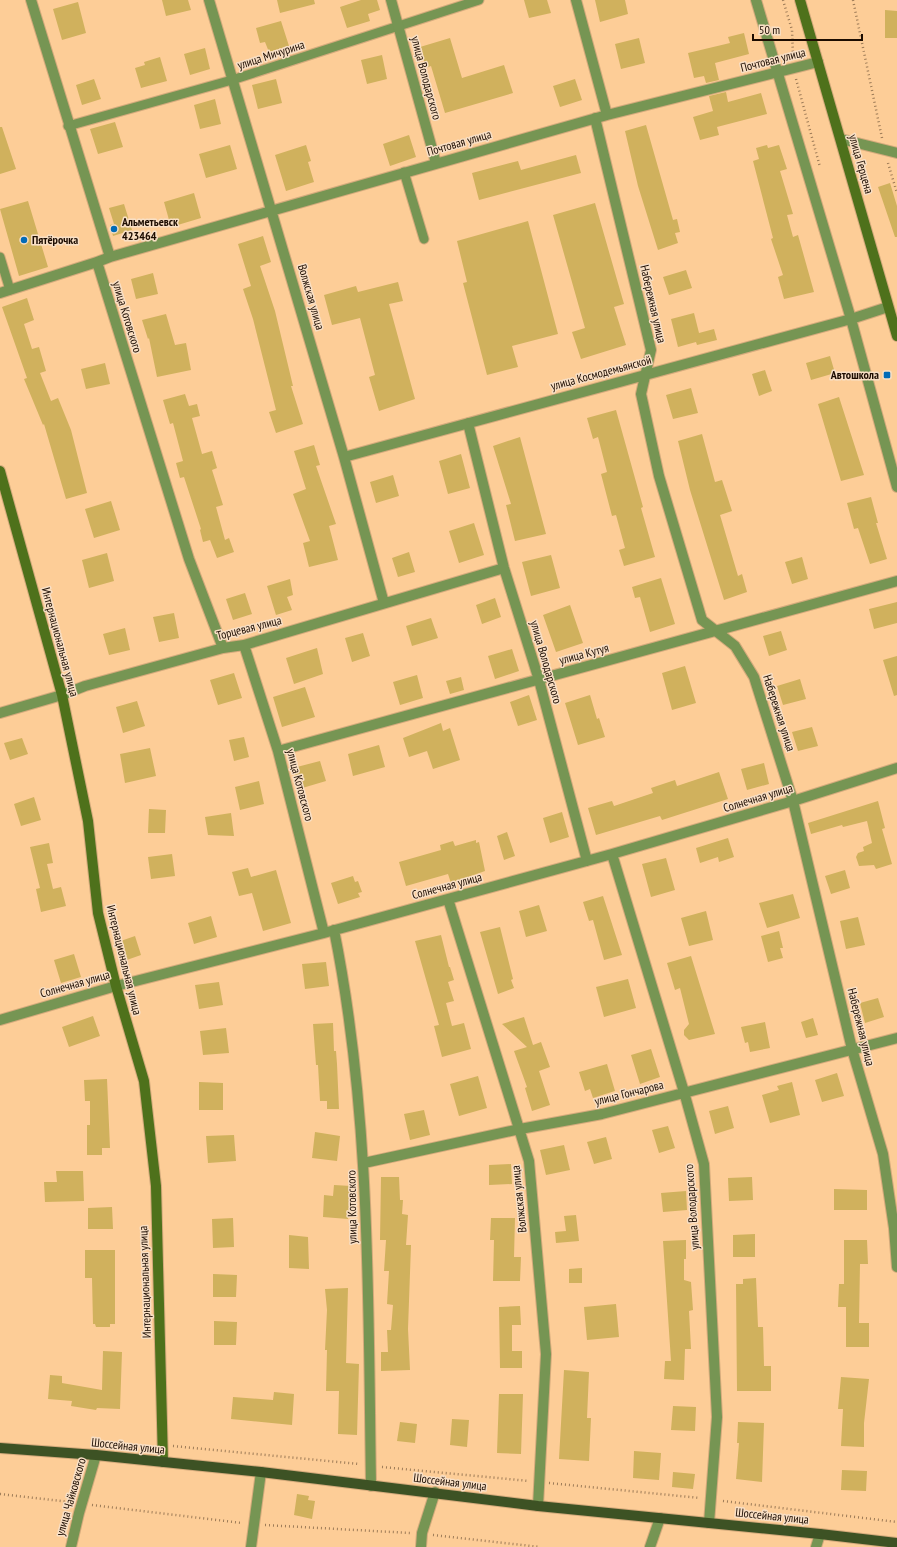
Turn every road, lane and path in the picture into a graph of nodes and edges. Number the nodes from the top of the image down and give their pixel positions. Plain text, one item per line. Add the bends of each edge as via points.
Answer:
1 (31, 0) edge
2 (209, 0) edge
3 (391, 0) edge
4 (479, 0) edge
5 (576, 0) edge
6 (756, 0) edge
7 (800, 0) edge
8 (853, 0) edge
9 (398, 26) junction
10 (818, 62) junction
11 (776, 72) junction
12 (232, 80) junction
13 (607, 115) junction
14 (595, 118) junction
15 (68, 126) junction
16 (840, 139) junction
17 (885, 150) junction
18 (897, 153) edge
19 (436, 163) junction
20 (404, 172) junction
21 (897, 193) edge
22 (272, 210) junction
23 (424, 239) dead end
24 (0, 257) edge
25 (110, 257) junction
26 (97, 262) junction
27 (10, 290) junction
28 (0, 293) edge
29 (888, 307) junction
30 (851, 319) junction
31 (897, 336) edge
32 (644, 375) junction
33 (468, 423) junction
34 (344, 457) junction
35 (0, 471) edge
36 (897, 487) edge
37 (504, 568) junction
38 (897, 581) edge
39 (384, 603) junction
40 (715, 631) junction
41 (244, 645) junction
42 (223, 648) junction
43 (539, 680) junction
44 (62, 695) junction
45 (0, 713) edge
46 (278, 751) junction
47 (897, 768) edge
48 (794, 801) junction
49 (612, 854) junction
50 (587, 861) junction
51 (448, 900) junction
52 (329, 931) junction
53 (116, 986) junction
54 (0, 1020) edge
55 (897, 1038) edge
56 (852, 1049) junction
57 (684, 1092) junction
58 (520, 1129) junction
59 (364, 1162) junction
60 (897, 1268) edge
61 (0, 1448) edge
62 (96, 1455) junction
63 (163, 1462) junction
64 (262, 1472) junction
65 (371, 1486) junction
66 (435, 1492) junction
67 (0, 1494) edge
68 (82, 1503) junction
69 (538, 1506) junction
70 (660, 1518) junction
71 (709, 1523) junction
72 (255, 1524) junction
73 (422, 1533) junction
74 (820, 1534) junction
75 (897, 1544) edge
76 (71, 1547) edge
77 (251, 1547) edge
78 (421, 1547) edge
79 (540, 1547) edge
80 (650, 1547) edge
81 (816, 1547) edge

1 - 15 street
2 - 12 street, Волжская улица
3 - 9 street, улица Володарского
4 - 9 lane, улица Мичурина
5 - 13 street
6 - 11 street
7 - 10 street, улица Герцена
8 - 17 path
9 - 12 lane, улица Мичурина
9 - 19 street, улица Володарского
10 - 11 street, Почтовая улица
10 - 16 street, улица Герцена
11 - 13 street, Почтовая улица
11 - 30 street
12 - 15 lane, улица Мичурина
12 - 22 street, Волжская улица
13 - 14 street, Почтовая улица
14 - 19 street, Почтовая улица
14 - 32 street, Набережная улица via 651,350
15 - 25 street
16 - 17 street
16 - 29 street, улица Герцена
17 - 18 street
17 - 21 path
19 - 20 street, Почтовая улица
20 - 22 street, Почтовая улица
20 - 23 lane
22 - 25 street, Почтовая улица
22 - 34 street, Волжская улица
24 - 27 lane
25 - 26 street
26 - 27 street
26 - 42 street, улица Котовского via 187,552
27 - 28 street
29 - 30 street, улица Космодемьянской
29 - 31 street, улица Герцена
30 - 32 street, улица Космодемьянской
30 - 36 street
32 - 33 street, улица Космодемьянской
32 - 40 street, Набережная улица via 641,394 659,476 702,620
33 - 34 street, улица Космодемьянской
33 - 37 street, улица Володарского
34 - 39 street, Волжская улица
35 - 44 street, Интернациональная улица
37 - 39 street, Торцевая улица
37 - 43 street, улица Володарского
38 - 40 street, улица Кутуя
39 - 41 street, Торцевая улица
40 - 43 street, улица Кутуя
40 - 48 street, Набережная улица via 735,646 754,677
41 - 42 street, Торцевая улица
41 - 46 street, улица Котовского
42 - 44 street, Торцевая улица via 85,686
43 - 46 street, улица Кутуя
43 - 50 street, улица Володарского
44 - 45 street, Торцевая улица
44 - 53 street, Интернациональная улица via 88,821 98,913
46 - 52 street, улица Котовского
47 - 48 street, Солнечная улица
48 - 49 street, Солнечная улица
48 - 56 street, Набережная улица
49 - 50 street, Солнечная улица
49 - 57 street, улица Володарского
50 - 51 street, Солнечная улица
51 - 52 street, Солнечная улица
51 - 58 street, Волжская улица
52 - 53 street, Солнечная улица
52 - 59 street, улица Котовского via 346,988
53 - 54 street, Солнечная улица
53 - 63 street, Интернациональная улица via 144,1081 156,1186
55 - 56 street, улица Гончарова
56 - 57 street, улица Гончарова
56 - 60 street, Набережная улица via 883,1154
57 - 58 street, улица Гончарова via 602,1114
57 - 71 street, улица Володарского via 704,1164 717,1417
58 - 59 street, улица Гончарова
58 - 69 street, Волжская улица via 529,1161 546,1354
59 - 65 street, улица Котовского
61 - 62 main road, Шоссейная улица
62 - 63 main road, Шоссейная улица
62 - 68 street, улица Чайковского
63 - 64 main road, Шоссейная улица
64 - 65 main road, Шоссейная улица
64 - 72 street
65 - 66 main road, Шоссейная улица
66 - 69 main road, Шоссейная улица
66 - 73 street
67 - 68 path
68 - 72 path
68 - 76 street, улица Чайковского
69 - 70 main road, Шоссейная улица
70 - 71 main road, Шоссейная улица
70 - 80 street
71 - 74 main road, Шоссейная улица
72 - 73 path
72 - 77 street
73 - 78 street
73 - 79 path
74 - 75 main road, Шоссейная улица
74 - 81 street

